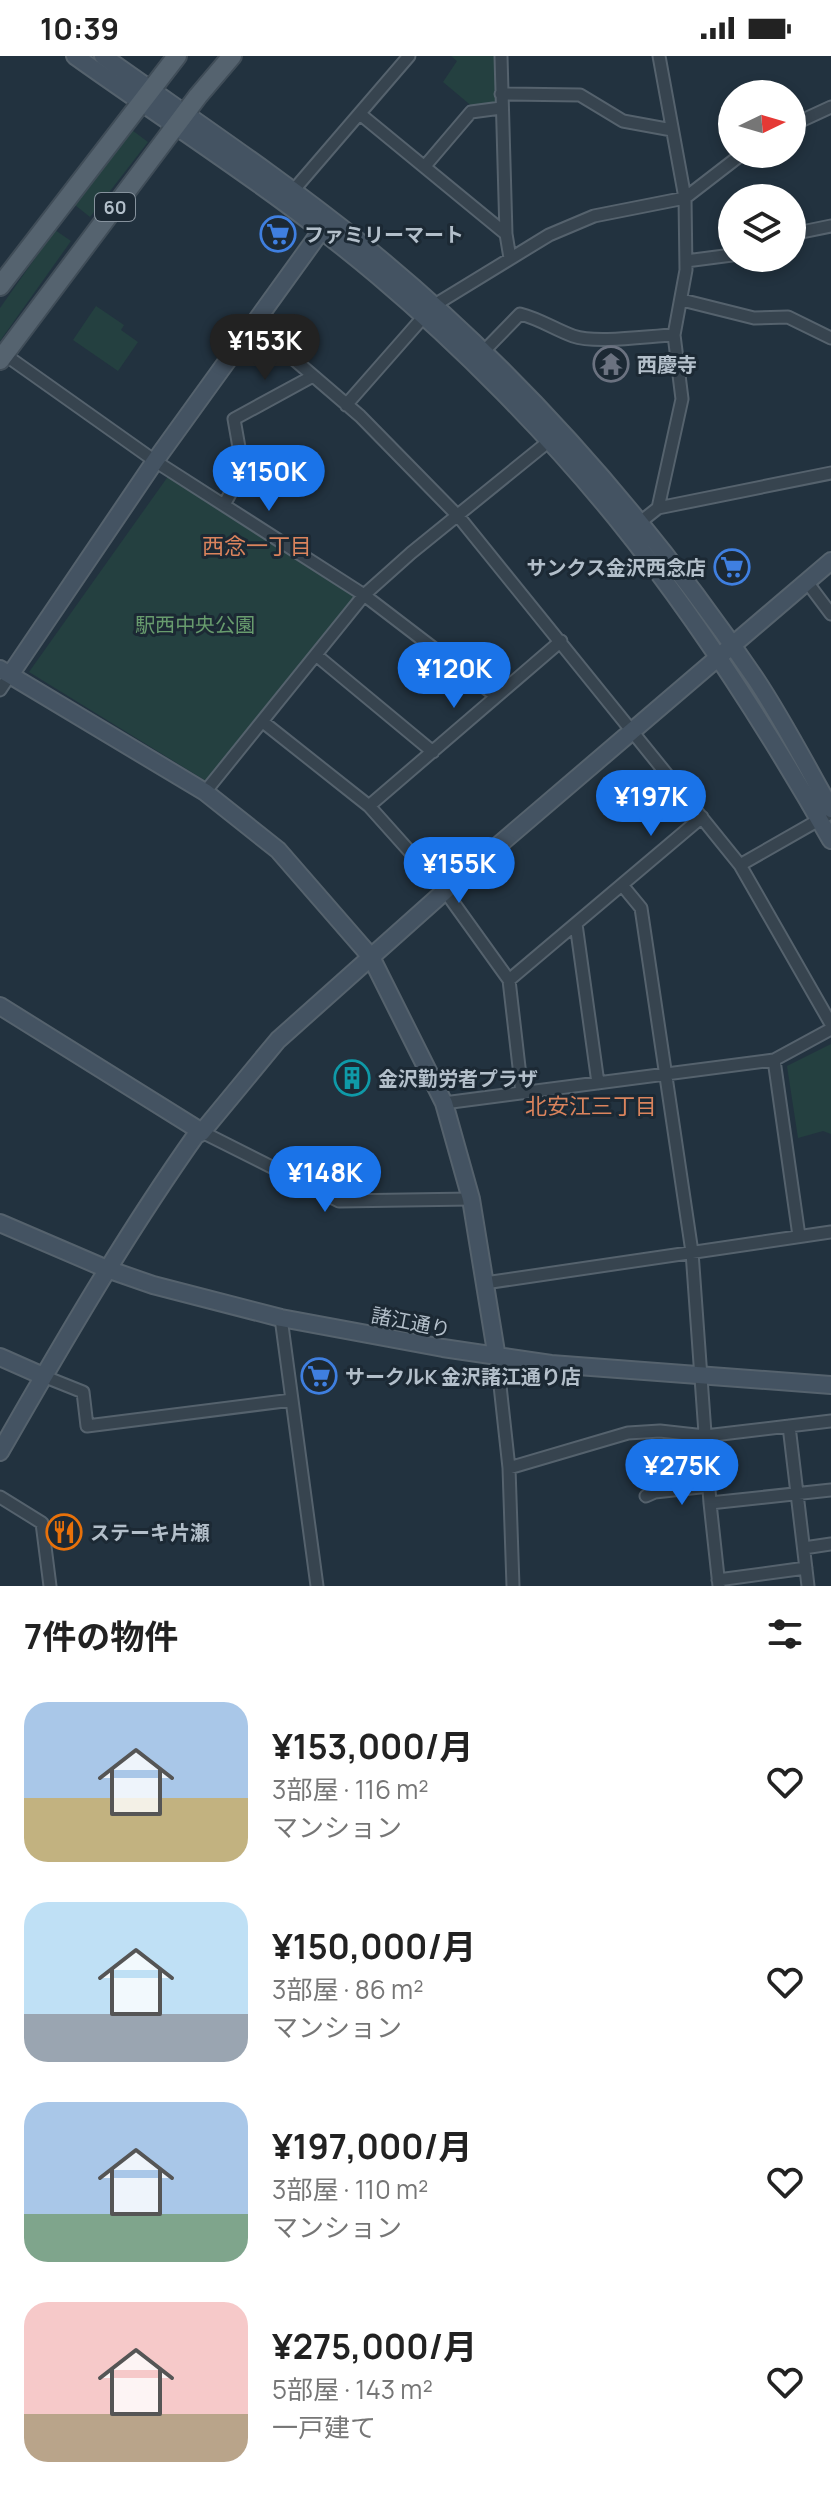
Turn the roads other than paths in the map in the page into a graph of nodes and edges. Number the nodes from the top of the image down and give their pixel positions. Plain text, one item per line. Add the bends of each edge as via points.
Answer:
1 (75, 56) edge
2 (103, 56) edge
3 (177, 56) edge
4 (232, 56) edge
5 (409, 56) edge
6 (501, 56) edge
7 (659, 56) edge
8 (501, 94) junction
9 (145, 96) junction
10 (831, 107) edge
11 (501, 108) junction
12 (360, 114) junction
13 (806, 119) edge
14 (180, 121) junction
15 (672, 130) junction
16 (425, 166) junction
17 (724, 168) edge
18 (292, 192) junction
19 (685, 198) junction
20 (325, 225) junction
21 (831, 226) edge
22 (806, 231) edge
23 (506, 234) junction
24 (718, 257) edge
25 (510, 258) junction
26 (686, 261) junction
27 (0, 286) edge
28 (682, 300) junction
29 (428, 312) junction
30 (254, 325) junction
31 (674, 335) junction
32 (831, 338) edge
33 (483, 352) junction
34 (2, 357) edge
35 (313, 376) junction
36 (346, 405) junction
37 (548, 442) junction
38 (155, 461) junction
39 (831, 473) edge
40 (594, 481) junction
41 (224, 505) junction
42 (658, 508) junction
43 (459, 517) junction
44 (639, 523) junction
45 (831, 561) edge
46 (807, 582) junction
47 (364, 595) junction
48 (831, 614) edge
49 (561, 641) junction
50 (732, 646) junction
51 (316, 655) junction
52 (718, 658) junction
53 (5, 672) edge
54 (0, 690) edge
55 (496, 696) junction
56 (263, 722) junction
57 (633, 731) junction
58 (433, 752) junction
59 (205, 792) junction
60 (369, 806) junction
61 (827, 814) edge
62 (702, 817) junction
63 (831, 840) edge
64 (740, 865) junction
65 (622, 885) junction
66 (445, 891) junction
67 (576, 924) junction
68 (371, 957) junction
69 (509, 980) junction
70 (0, 1006) edge
71 (831, 1027) edge
72 (774, 1060) junction
73 (665, 1074) junction
74 (598, 1083) junction
75 (522, 1093) junction
76 (444, 1103) junction
77 (202, 1132) junction
78 (471, 1199) junction
79 (0, 1223) edge
80 (831, 1232) edge
81 (799, 1236) junction
82 (692, 1252) junction
83 (107, 1269) junction
84 (485, 1283) junction
85 (281, 1318) junction
86 (0, 1357) edge
87 (497, 1358) junction
88 (702, 1375) junction
89 (43, 1376) junction
90 (831, 1385) edge
91 (292, 1400) junction
92 (831, 1421) edge
93 (789, 1426) junction
94 (705, 1436) junction
95 (0, 1452) edge
96 (509, 1468) junction
97 (709, 1486) junction
98 (831, 1490) edge
99 (797, 1493) junction
100 (646, 1496) dead end
101 (0, 1497) edge
102 (710, 1503) junction
103 (831, 1544) edge
104 (804, 1548) junction
105 (806, 1568) junction
106 (718, 1583) edge
107 (50, 1586) edge
108 (317, 1586) edge
109 (513, 1586) edge
110 (808, 1586) edge

1 - 9 street
2 - 9 street
3 - 9 main road, 60
4 - 14 main road, 60
5 - 12 street
6 - 8 street
7 - 15 street
8 - 11 street
8 - 15 street via 580,95 623,121
9 - 14 street
9 - 27 main road, 60
10 - 13 street
11 - 16 street via 471,112
11 - 23 street
12 - 16 street
12 - 18 street
14 - 18 street
14 - 20 street
14 - 34 main road, 60
15 - 19 street
16 - 23 street
17 - 19 street
18 - 20 street
19 - 25 street via 594,216
19 - 26 street
20 - 29 street via 378,276
20 - 30 street
21 - 22 street
23 - 25 street
24 - 26 street
25 - 29 street
26 - 28 street
28 - 31 street
28 - 32 street via 754,318 788,317
29 - 33 street
29 - 36 street
29 - 37 street
30 - 35 street
30 - 38 street
31 - 33 street via 589,339 520,314
31 - 42 street via 682,399
33 - 40 street
34 - 38 street
35 - 36 street
35 - 41 street via 234,419 243,470
36 - 43 street
37 - 40 street
37 - 43 street
38 - 41 street
38 - 53 street
39 - 42 street
40 - 44 street
40 - 52 street
41 - 47 street
42 - 44 street
43 - 47 street
43 - 49 street
44 - 50 street
45 - 46 street
46 - 48 street
46 - 50 street
47 - 51 street
47 - 55 street
49 - 55 street
49 - 57 street
50 - 52 street
50 - 61 street via 756,680
51 - 56 street
51 - 58 street
52 - 57 street
52 - 61 street
53 - 54 street
53 - 59 street
55 - 58 street
56 - 59 street
56 - 60 street
57 - 62 street
57 - 66 street
58 - 60 street
59 - 68 street via 278,850
60 - 66 street
61 - 63 street
61 - 64 street
62 - 64 street
62 - 65 street
64 - 71 street
65 - 67 street
65 - 73 street via 641,908
66 - 68 street
66 - 69 street
67 - 69 street
67 - 74 street
68 - 76 street
68 - 77 street via 278,1040
69 - 75 street
70 - 77 street
71 - 72 street
72 - 73 street
72 - 81 street
73 - 74 street
73 - 82 street
74 - 75 street
75 - 76 street
76 - 78 street
77 - 78 street via 339,1201
77 - 83 street
78 - 84 street
79 - 83 street, 諸江通り
80 - 81 street
81 - 82 street
82 - 84 street
82 - 88 street
83 - 85 street, 諸江通り
83 - 89 street
84 - 87 street
85 - 87 street, 諸江通り
85 - 91 street
86 - 89 street
87 - 88 street, 諸江通り
87 - 96 street
88 - 90 street, 諸江通り
88 - 94 street
89 - 91 street via 83,1392 87,1426
89 - 95 street
91 - 108 street
92 - 93 street
93 - 94 street
93 - 99 street
94 - 96 street via 628,1433
94 - 97 street
96 - 109 street
97 - 100 street
97 - 102 street
98 - 99 street
99 - 102 street
99 - 104 street
101 - 107 street via 42,1523
102 - 106 street
103 - 104 street
104 - 105 street
105 - 106 street
105 - 110 street

